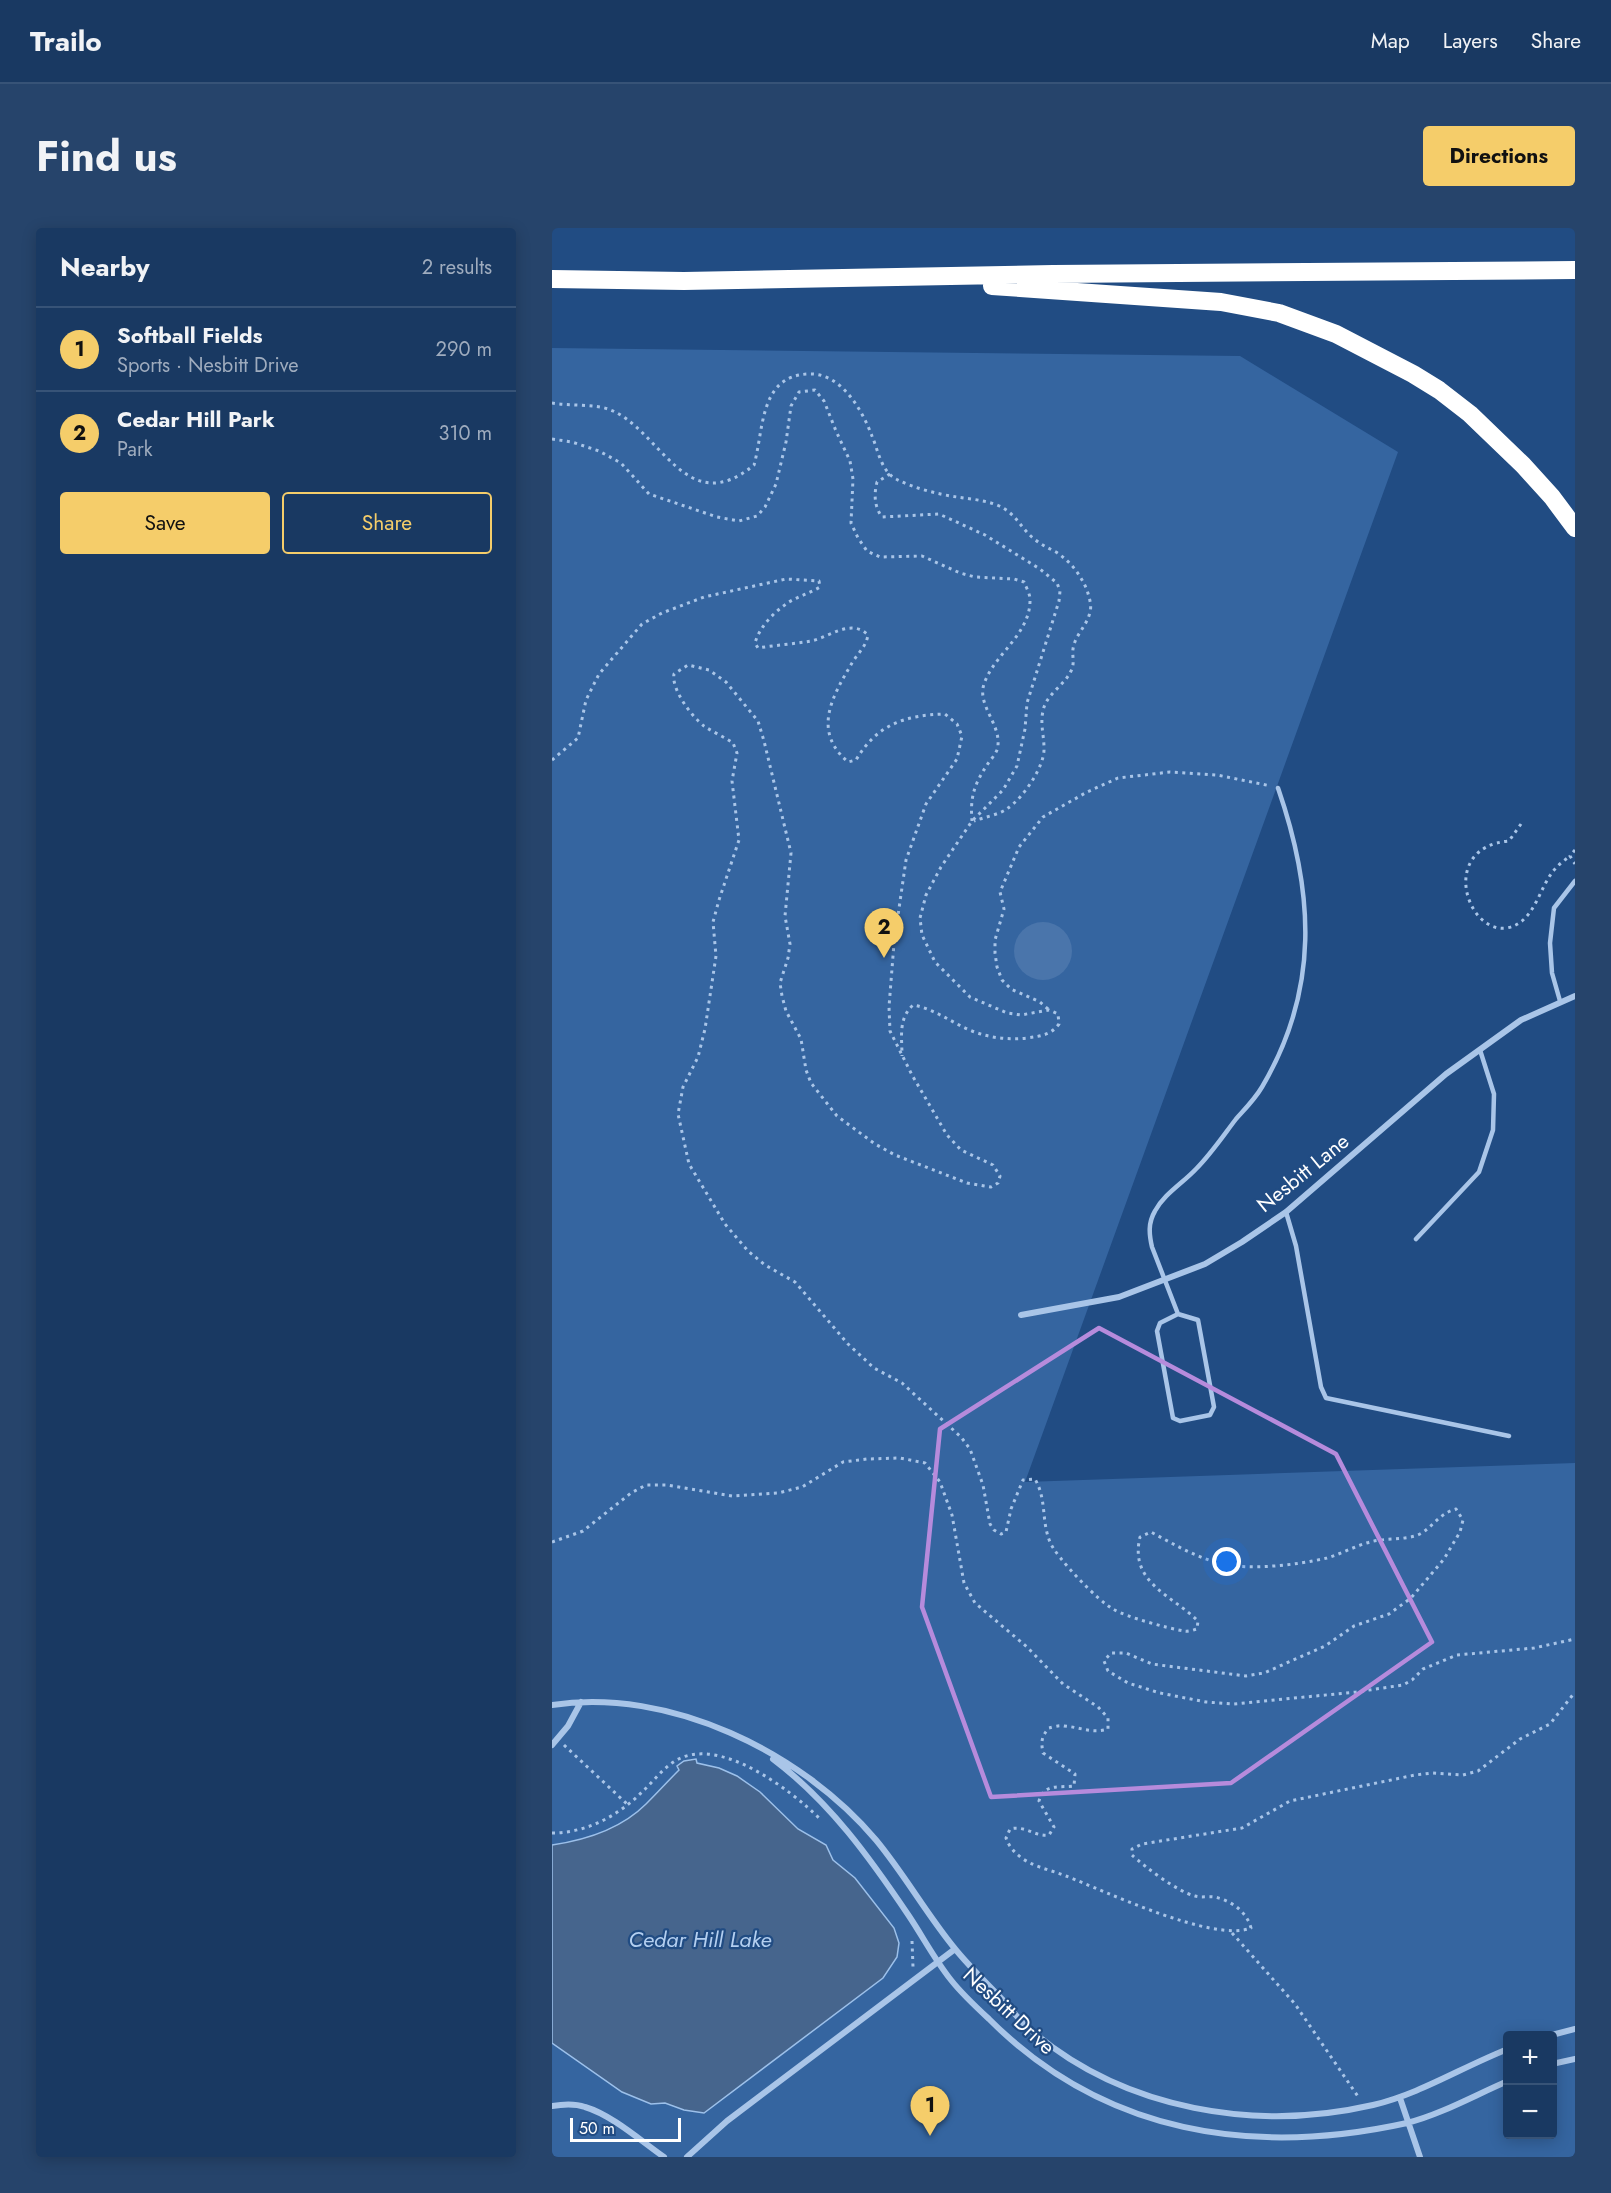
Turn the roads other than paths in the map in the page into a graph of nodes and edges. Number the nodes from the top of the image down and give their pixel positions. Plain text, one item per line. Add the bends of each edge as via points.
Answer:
1 (1575, 270) edge
2 (876, 277) junction
3 (552, 279) edge
4 (1575, 528) edge
5 (1278, 788) road end
6 (1575, 881) edge
7 (1575, 996) edge
8 (1560, 1001) junction
9 (1480, 1050) junction
10 (1286, 1212) junction
11 (1416, 1239) dead end
12 (1166, 1280) junction
13 (1178, 1314) junction
14 (1021, 1315) dead end
15 (1509, 1436) dead end
16 (581, 1702) junction
17 (552, 1705) edge
18 (552, 1745) edge
19 (753, 1745) junction
20 (955, 1949) junction
21 (937, 1962) junction
22 (1575, 2029) edge
23 (1557, 2034) edge
24 (1503, 2051) edge
25 (1575, 2059) edge
26 (1557, 2063) edge
27 (1503, 2083) edge
28 (1400, 2098) junction
29 (552, 2106) edge
30 (1410, 2122) junction
31 (664, 2157) edge
32 (687, 2157) edge
33 (1420, 2157) edge

1 - 2 highway
2 - 3 highway via 684,282
2 - 4 highway via 1221,302 1279,313 1374,352 1439,390 1523,465
5 - 12 lane via 1299,859 1305,902 1304,968 1297,1005 1261,1089 1197,1169 1155,1210 1150,1235
6 - 8 lane via 1554,908 1550,943 1552,973
7 - 8 street, Nesbitt Lane
8 - 9 street, Nesbitt Lane via 1521,1020
9 - 10 street, Nesbitt Lane via 1446,1074
9 - 11 lane via 1494,1094 1493,1130 1479,1172
10 - 12 street, Nesbitt Lane via 1205,1264
10 - 15 lane via 1326,1398
12 - 13 lane
12 - 14 street, Nesbitt Lane via 1119,1298
13 - 13 lane via 1160,1323 1157,1331 1173,1418 1180,1421 1210,1414 1214,1407 1198,1320
16 - 17 street, Nesbitt Drive
16 - 18 street
16 - 19 street, Nesbitt Drive via 654,1708 704,1722
19 - 20 street, Nesbitt Drive via 796,1768 842,1803 896,1865
19 - 21 street, Nesbitt Drive via 811,1791 838,1819 904,1909
20 - 21 street
20 - 28 street, Nesbitt Drive via 1030,2030 1081,2066 1134,2090 1200,2109 1239,2115 1297,2115
21 - 30 street, Nesbitt Drive via 1003,2033 1047,2069 1095,2098 1153,2121 1201,2133 1277,2140 1347,2135
21 - 32 street via 727,2121
22 - 23 street
24 - 28 street, Nesbitt Drive
25 - 26 street
27 - 30 street, Nesbitt Drive
28 - 30 street
29 - 31 street via 583,2106 600,2113
30 - 33 street

